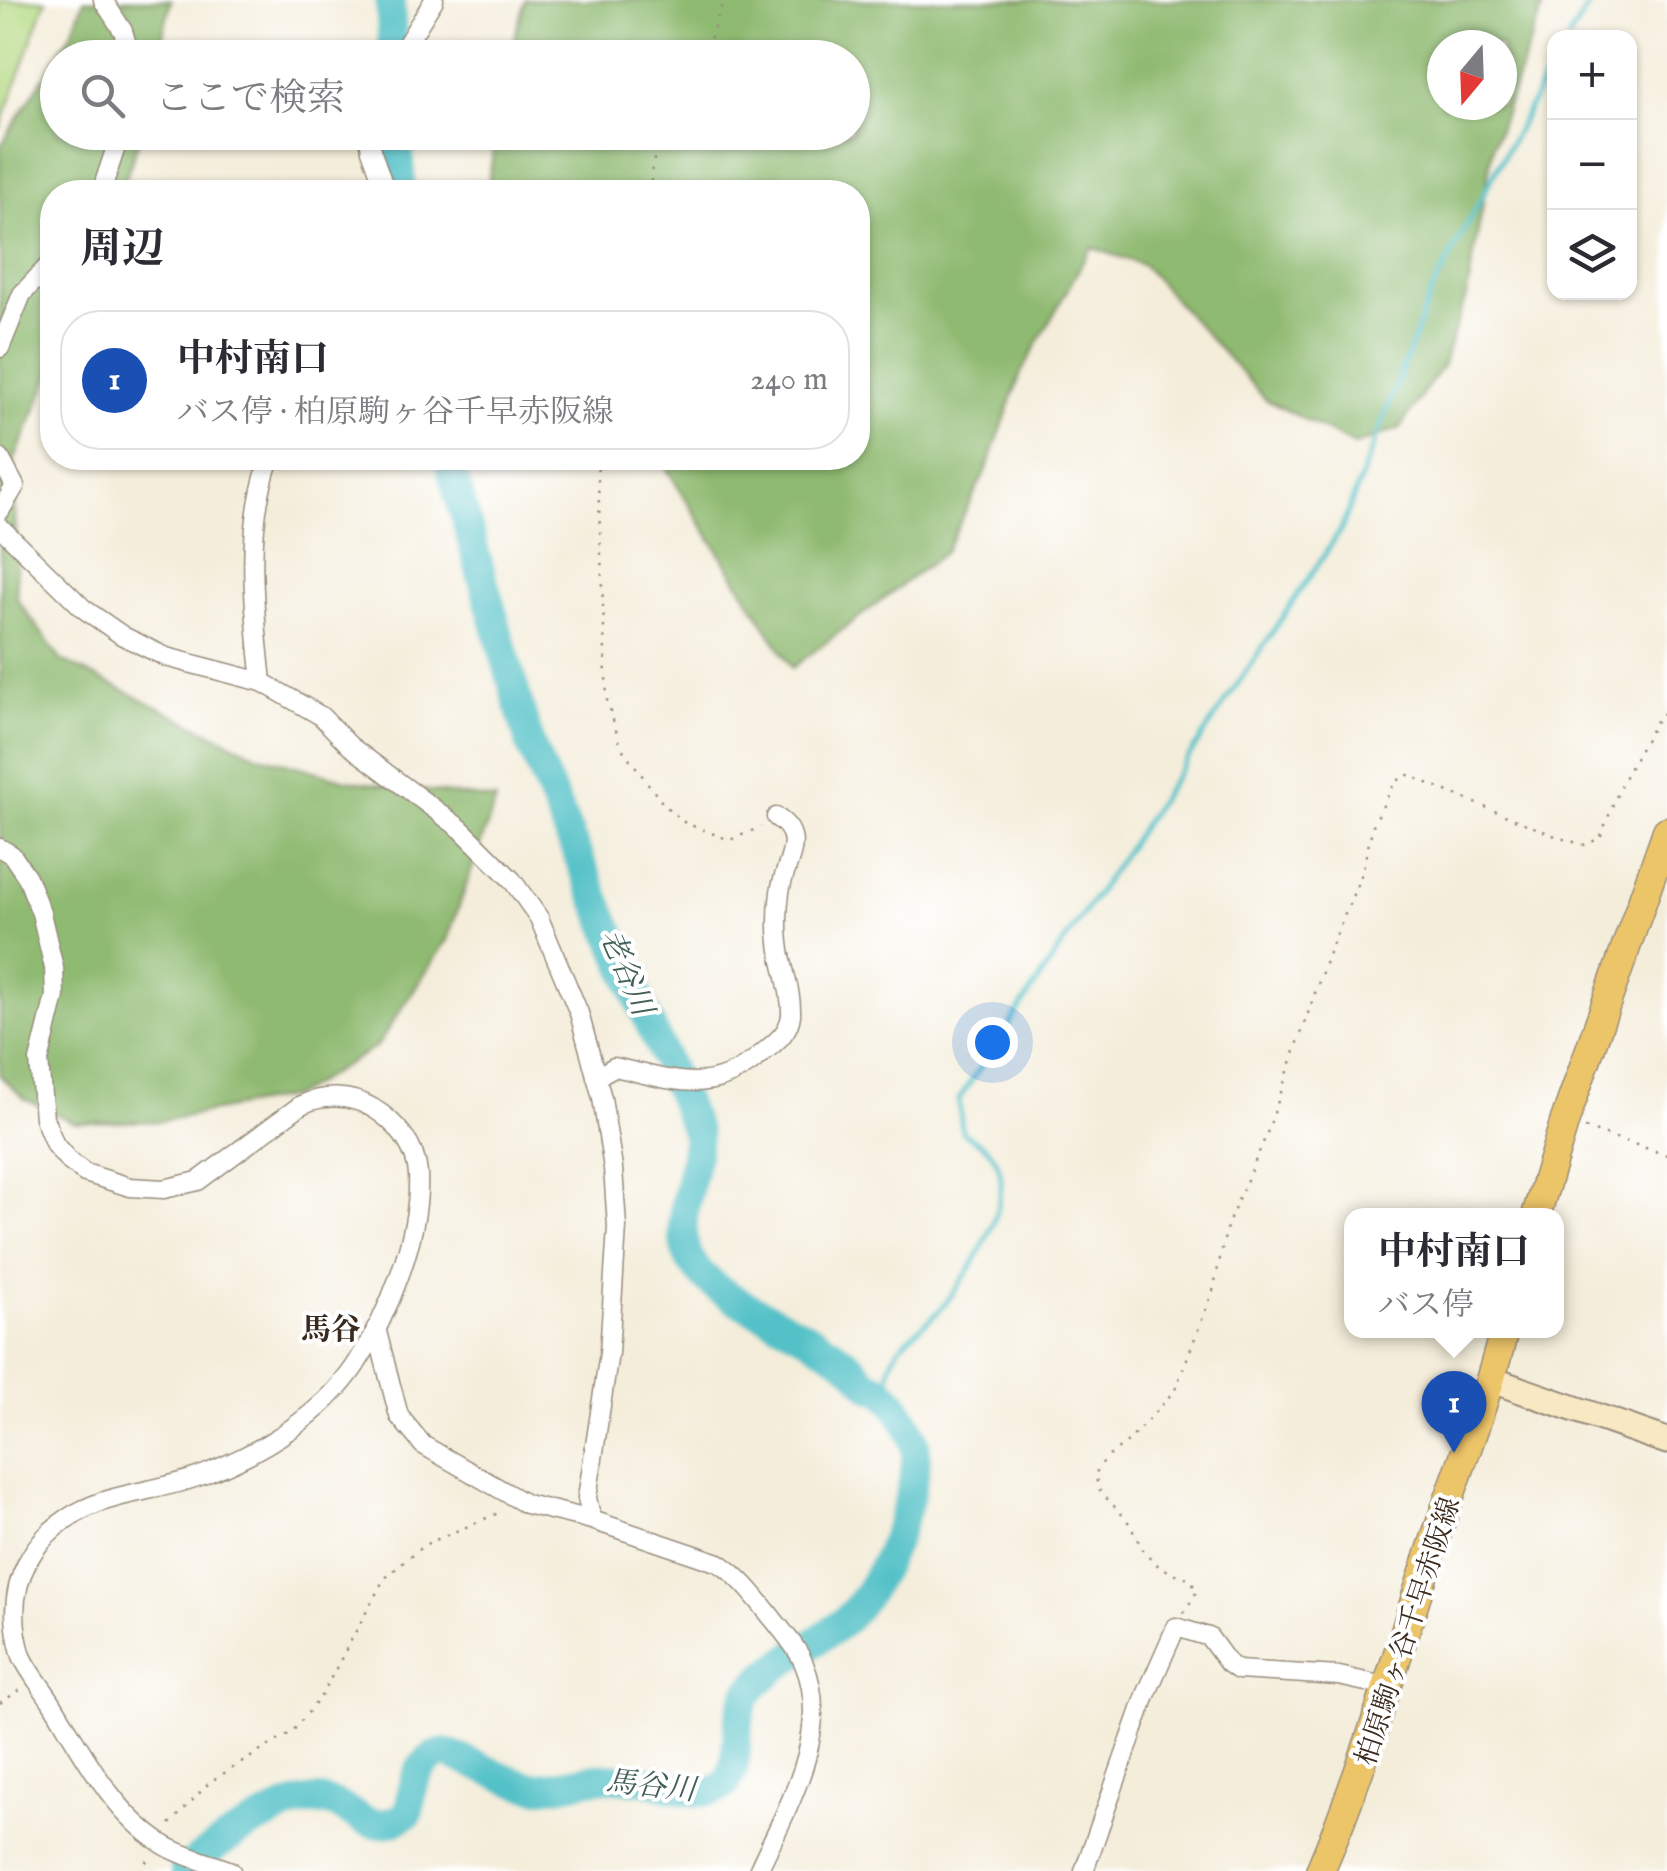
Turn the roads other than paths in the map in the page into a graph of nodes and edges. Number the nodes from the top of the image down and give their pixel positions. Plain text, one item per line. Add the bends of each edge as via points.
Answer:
1 (103, 0) edge
2 (434, 0) edge
3 (126, 40) edge
4 (409, 40) edge
5 (114, 150) edge
6 (371, 150) edge
7 (105, 180) edge
8 (382, 180) edge
9 (40, 275) edge
10 (7, 307) edge
11 (0, 348) edge
12 (0, 458) edge
13 (266, 470) edge
14 (0, 511) edge
15 (0, 527) edge
16 (262, 682) junction
17 (776, 817) road end
18 (1667, 831) edge
19 (0, 848) edge
20 (596, 1077) junction
21 (1538, 1208) edge
22 (376, 1328) junction
23 (1502, 1338) edge
24 (1492, 1380) junction
25 (1667, 1440) edge
26 (592, 1520) junction
27 (1388, 1687) junction
28 (231, 1871) edge
29 (758, 1871) edge
30 (1084, 1871) edge
31 (1320, 1871) edge

1 - 3 street
2 - 4 street
5 - 7 street
6 - 8 street
9 - 10 street
10 - 11 street
12 - 14 street via 15,486
13 - 16 street via 254,512 252,589
15 - 16 street via 84,609 122,636 166,658
16 - 20 street via 321,716 350,746 462,828 512,880 555,950
17 - 20 street via 794,838 778,931 791,1016 785,1033 753,1062 714,1083 614,1067
18 - 21 main road
19 - 22 street via 27,878 54,968 55,996 39,1061 44,1118 68,1161 130,1187 198,1182 317,1097 370,1106 401,1128 418,1171 412,1233
20 - 26 street via 616,1227 609,1353 588,1498
22 - 26 street via 400,1416 423,1445 522,1502
22 - 28 street via 331,1394 284,1434 208,1474 84,1509 50,1529 25,1556 15,1596 22,1657 114,1800 158,1842
23 - 24 main road, 柏原駒ヶ谷千早赤阪線
24 - 25 street
24 - 27 main road, 柏原駒ヶ谷千早赤阪線
26 - 29 street via 732,1571 805,1666 812,1728 802,1773
27 - 30 street via 1339,1676 1238,1670 1209,1638 1176,1627
27 - 31 main road, 柏原駒ヶ谷千早赤阪線

